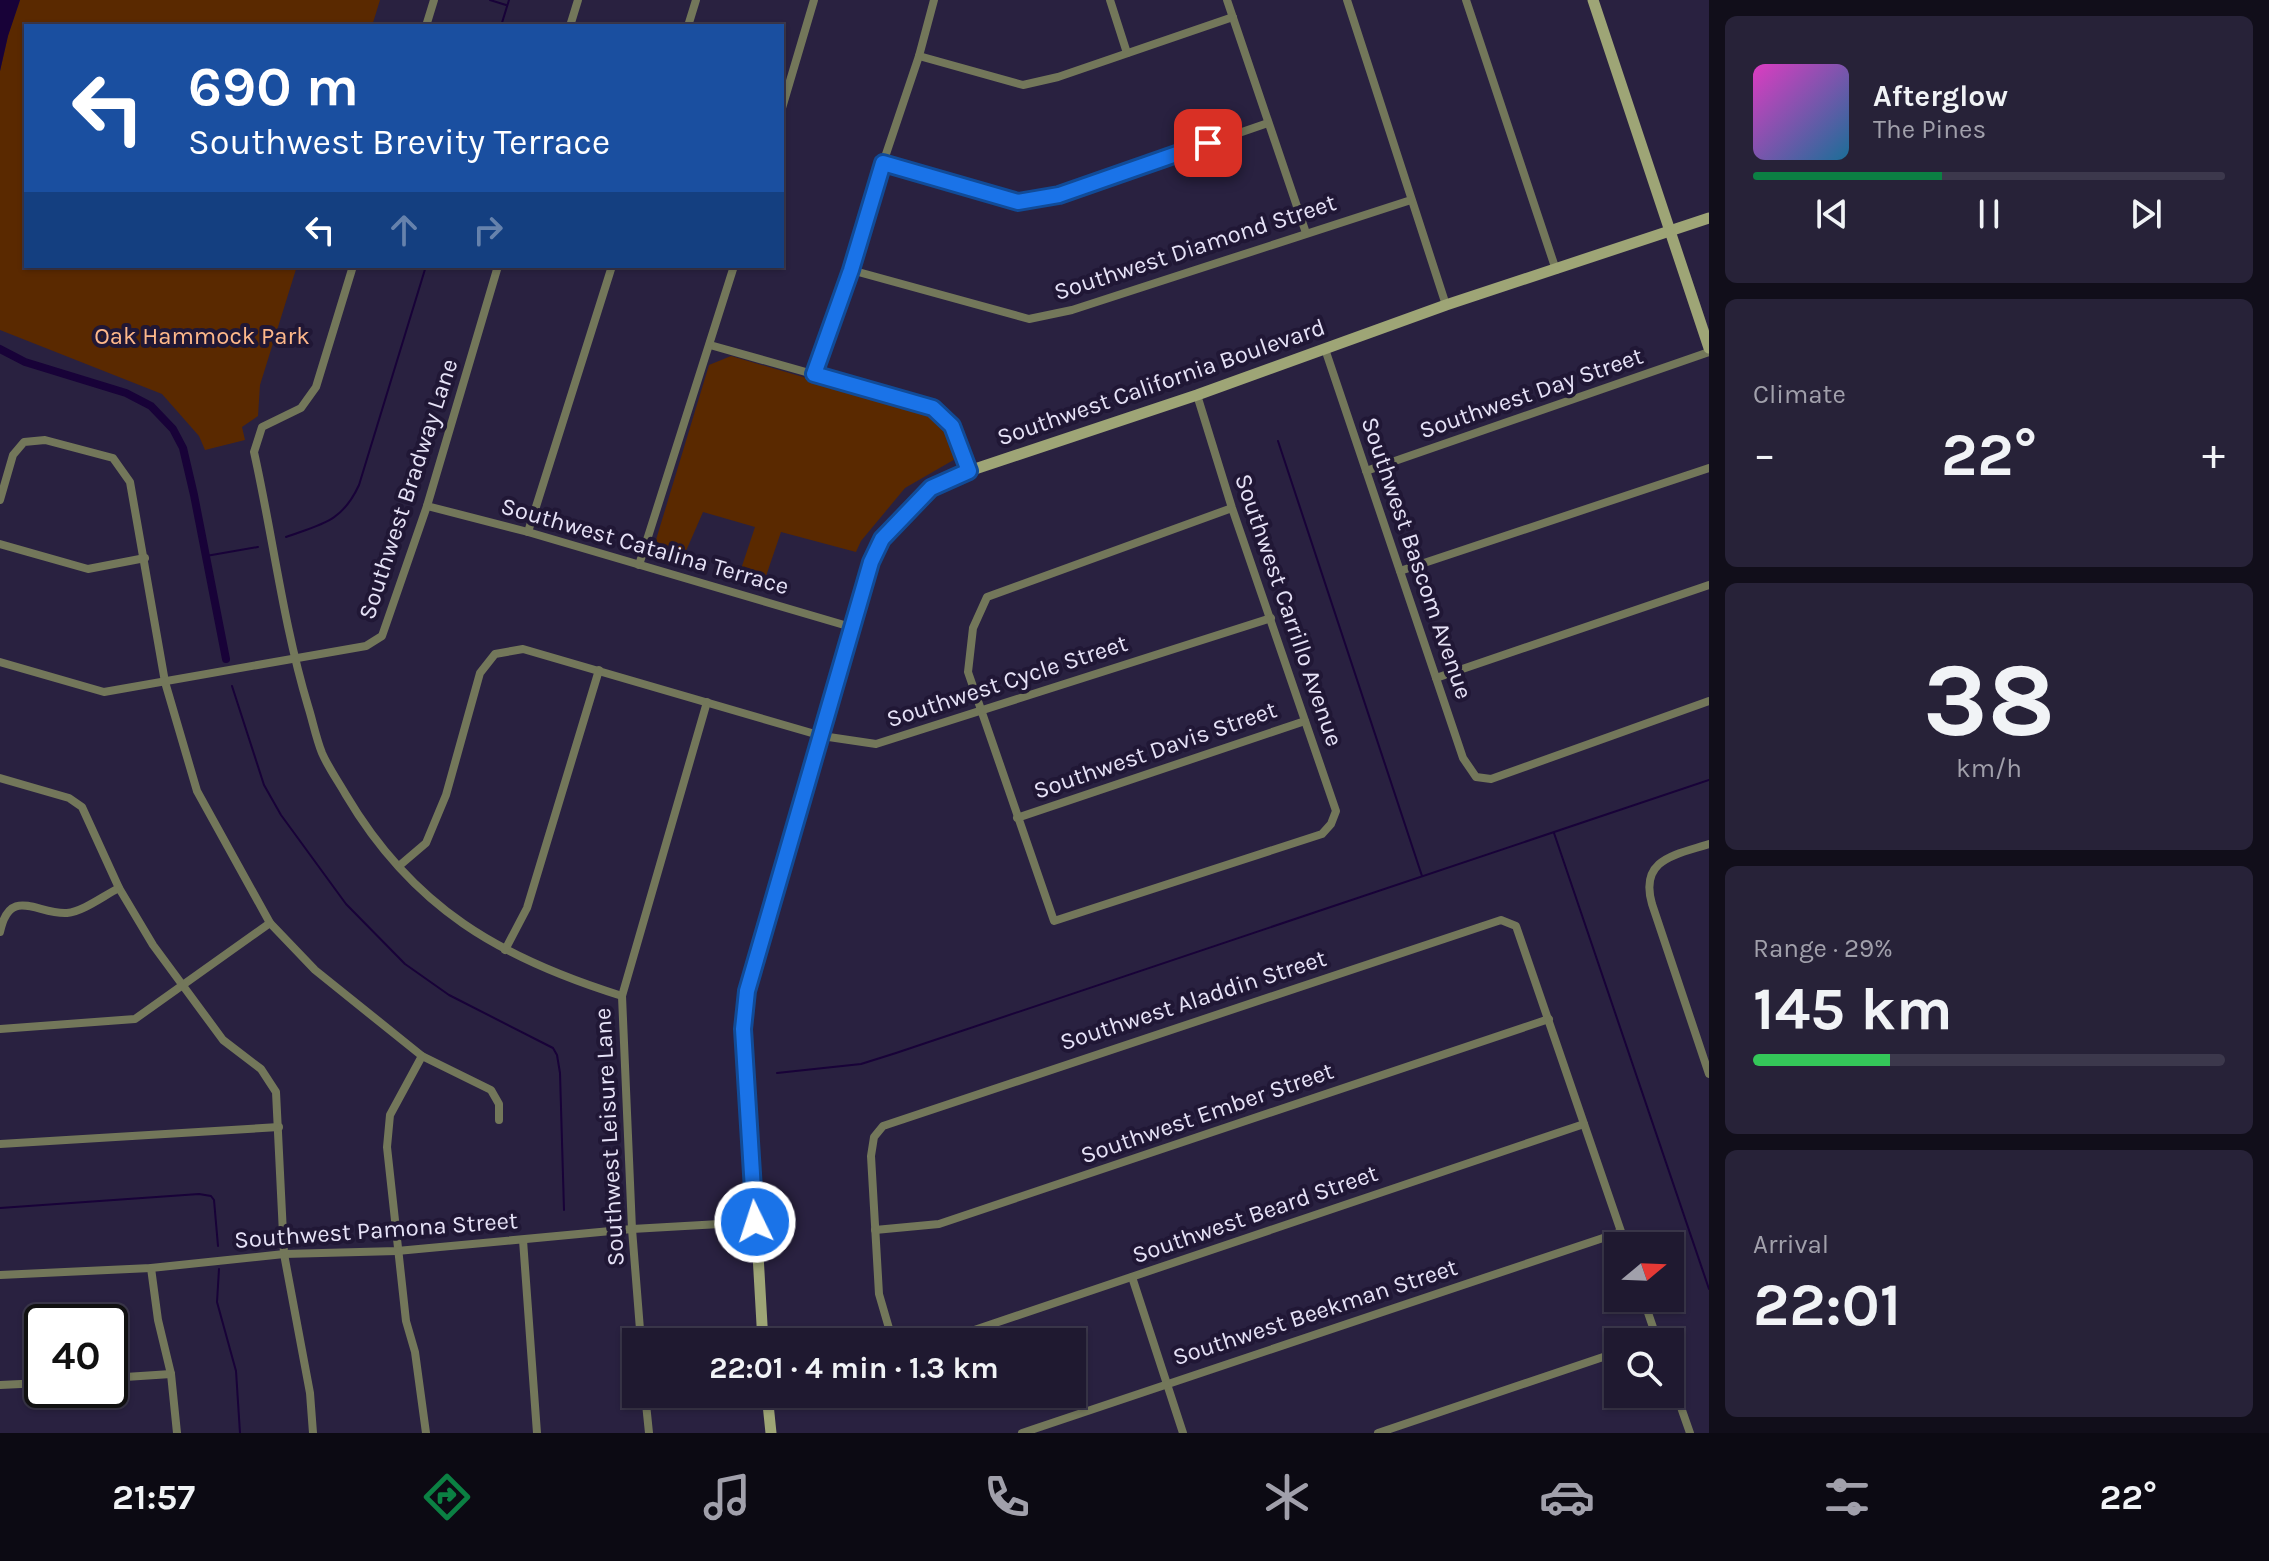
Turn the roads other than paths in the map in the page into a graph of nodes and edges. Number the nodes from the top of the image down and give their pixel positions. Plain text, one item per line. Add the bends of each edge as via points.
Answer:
1 (434, 0) edge
2 (578, 0) edge
3 (696, 0) edge
4 (814, 0) edge
5 (934, 0) edge
6 (1110, 0) edge
7 (1227, 0) edge
8 (1347, 0) edge
9 (1466, 0) edge
10 (1593, 0) edge
11 (1233, 17) junction
12 (427, 24) edge
13 (571, 24) edge
14 (689, 24) edge
15 (1127, 53) junction
16 (919, 56) junction
17 (784, 101) edge
18 (1268, 123) junction
19 (883, 163) junction
20 (1411, 200) junction
21 (1709, 218) edge
22 (1672, 232) junction
23 (1306, 233) junction
24 (352, 268) edge
25 (497, 268) edge
26 (611, 268) edge
27 (733, 268) edge
28 (851, 270) junction
29 (1556, 270) junction
30 (1446, 305) junction
31 (710, 345) junction
32 (1325, 349) junction
33 (1709, 350) edge
34 (814, 374) junction
35 (1197, 395) junction
36 (1709, 468) edge
37 (969, 471) junction
38 (1366, 471) junction
39 (0, 500) edge
40 (427, 506) junction
41 (1232, 508) junction
42 (528, 532) junction
43 (0, 544) edge
44 (145, 558) junction
45 (639, 565) junction
46 (1400, 571) junction
47 (1709, 585) edge
48 (1271, 618) junction
49 (851, 627) junction
50 (294, 658) junction
51 (0, 662) edge
52 (599, 670) junction
53 (1436, 678) junction
54 (165, 682) junction
55 (1709, 701) edge
56 (707, 702) junction
57 (980, 712) junction
58 (1305, 721) junction
59 (822, 736) junction
60 (0, 778) edge
61 (1017, 818) junction
62 (1709, 844) edge
63 (399, 866) junction
64 (119, 888) junction
65 (270, 923) junction
66 (0, 932) edge
67 (505, 950) junction
68 (181, 986) junction
69 (622, 996) junction
70 (1549, 1019) junction
71 (0, 1029) edge
72 (422, 1056) junction
73 (1709, 1074) edge
74 (499, 1120) dead end
75 (1584, 1124) junction
76 (279, 1127) junction
77 (0, 1144) edge
78 (755, 1222) junction
79 (632, 1229) junction
80 (875, 1230) junction
81 (1621, 1232) edge
82 (1604, 1238) edge
83 (523, 1240) junction
84 (397, 1251) junction
85 (284, 1254) junction
86 (151, 1268) junction
87 (0, 1275) edge
88 (1132, 1277) junction
89 (640, 1328) edge
90 (762, 1328) edge
91 (889, 1328) edge
92 (981, 1328) edge
93 (1604, 1357) edge
94 (171, 1374) junction
95 (128, 1377) edge
96 (1166, 1383) junction
97 (24, 1384) edge
98 (0, 1385) edge
99 (646, 1408) edge
100 (768, 1408) edge
101 (1681, 1408) edge
102 (177, 1433) edge
103 (313, 1433) edge
104 (426, 1433) edge
105 (537, 1433) edge
106 (649, 1433) edge
107 (771, 1433) edge
108 (1022, 1433) edge
109 (1183, 1433) edge
110 (1378, 1433) edge
111 (1690, 1433) edge

1 - 12 street
2 - 13 street
3 - 14 street
4 - 17 street
5 - 16 street
6 - 15 street
7 - 11 street
8 - 20 street
9 - 29 street
10 - 22 street
11 - 15 street
11 - 18 street
15 - 16 street via 1023,85
16 - 19 street
18 - 19 street via 1059,195 1018,202
18 - 23 street
19 - 28 street
20 - 23 street, Southwest Diamond Street
20 - 30 street
21 - 22 street, Southwest California Boulevard
22 - 29 street, Southwest California Boulevard
22 - 33 street
23 - 28 street, Southwest Diamond Street via 1072,310 1029,319
24 - 50 street via 316,387 301,408 262,427 254,452
25 - 40 street, Southwest Bradway Lane
26 - 42 street
27 - 31 street
28 - 34 street
29 - 30 street, Southwest California Boulevard
30 - 32 street, Southwest California Boulevard
31 - 34 street
31 - 45 street
32 - 35 street, Southwest California Boulevard
32 - 38 street, Southwest Bascom Avenue
33 - 38 street, Southwest Day Street
34 - 37 street via 933,408 952,426
35 - 37 street, Southwest California Boulevard
35 - 41 street, Southwest Carrillo Avenue
36 - 46 street
37 - 49 street, Southwest California Boulevard via 931,488 882,539
38 - 46 street, Southwest Bascom Avenue
39 - 44 street via 13,455 24,442 45,440 113,458 130,482
40 - 42 street, Southwest Catalina Terrace
40 - 50 street, Southwest Bradway Lane via 382,636 366,646
41 - 48 street, Southwest Carrillo Avenue
41 - 57 street via 987,597 973,628 968,672
42 - 45 street, Southwest Catalina Terrace
43 - 44 street via 88,569
44 - 54 street
45 - 49 street, Southwest Catalina Terrace
46 - 53 street, Southwest Bascom Avenue
47 - 53 street
48 - 57 street, Southwest Cycle Street
48 - 58 street, Southwest Carrillo Avenue
49 - 59 street, Southwest California Boulevard
50 - 54 street
50 - 63 street via 322,753 363,823
51 - 54 street via 104,692
52 - 56 street, Southwest Cycle Street
52 - 63 street, Southwest Cycle Street via 523,649 495,654 480,673 446,795 426,843
52 - 67 street via 527,908
53 - 55 street, Southwest Bascom Avenue via 1463,758 1476,777 1491,779
54 - 65 street via 197,791
56 - 59 street, Southwest Cycle Street
56 - 69 street, Southwest Leisure Lane
57 - 59 street, Southwest Cycle Street via 876,744
57 - 61 street
58 - 61 street, Southwest Davis Street
58 - 61 street, Southwest Carrillo Avenue via 1336,811 1322,834 1054,921
59 - 78 street, Southwest California Boulevard via 744,1010
60 - 64 street via 69,798 82,807
62 - 73 street via 1656,865 1649,894
63 - 67 street via 438,905
64 - 66 street via 69,912 17,906 8,912
64 - 68 street
65 - 68 street
65 - 72 street via 315,970
67 - 69 street via 542,969
68 - 71 street via 130,1020
68 - 76 street via 223,1040 261,1069 276,1092
69 - 79 street, Southwest Leisure Lane
70 - 75 street
70 - 80 street, Southwest Ember Street via 939,1224
70 - 80 street, Southwest Aladdin Street via 1516,926 1501,920 883,1126 871,1145
72 - 74 street via 491,1090 499,1104
72 - 84 street via 390,1115 387,1147
75 - 81 street
75 - 88 street, Southwest Beard Street
76 - 77 street
76 - 85 street
78 - 79 street, Southwest Pamona Street
78 - 90 street, Southwest California Boulevard
79 - 83 street, Southwest Pamona Street
79 - 89 street, Southwest Leisure Lane
80 - 91 street via 879,1294
82 - 96 street, Southwest Beekman Street
83 - 84 street, Southwest Pamona Street
83 - 105 street
84 - 85 street, Southwest Pamona Street
84 - 104 street
85 - 86 street, Southwest Pamona Street
85 - 103 street
86 - 87 street, Southwest Pamona Street
86 - 94 street
88 - 92 street, Southwest Beard Street
88 - 96 street
93 - 110 street
94 - 95 street
94 - 102 street
96 - 108 street, Southwest Beekman Street
96 - 109 street
97 - 98 street
99 - 106 street
100 - 107 street
101 - 111 street

